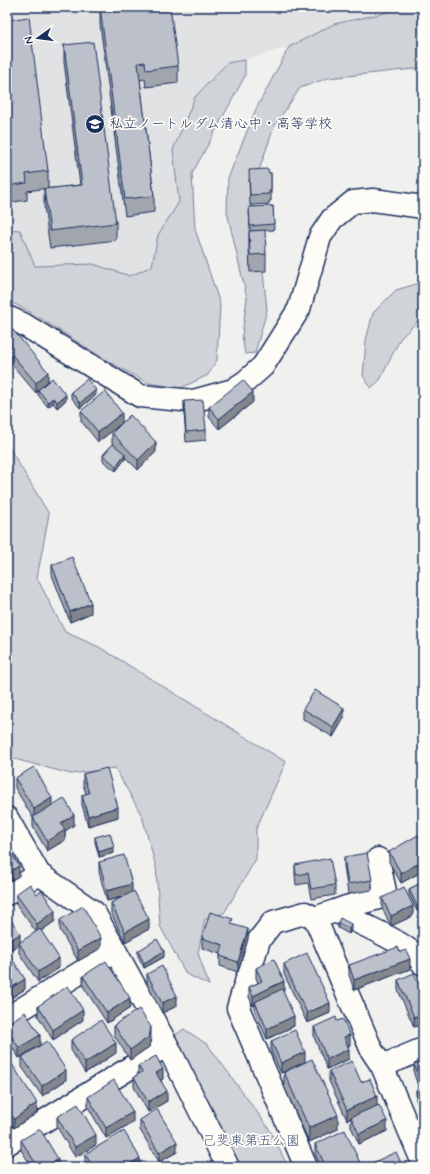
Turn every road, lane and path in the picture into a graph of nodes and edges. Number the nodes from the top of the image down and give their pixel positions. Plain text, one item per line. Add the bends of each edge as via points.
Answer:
1 (423, 207) edge
2 (7, 316) edge
3 (7, 818) edge
4 (378, 859) dead end
5 (39, 874) junction
6 (7, 894) edge
7 (325, 915) junction
8 (115, 951) junction
9 (423, 964) edge
10 (7, 1018) edge
11 (167, 1045) junction
12 (423, 1049) edge
13 (382, 1066) junction
14 (7, 1144) edge
15 (423, 1163) edge
16 (228, 1167) edge
17 (306, 1167) edge

1 - 2 street via 373,200 353,202 332,219 320,237 299,309 263,366 233,390 193,401 140,396
3 - 5 street
4 - 7 street via 386,896
5 - 6 street
5 - 8 street via 94,912
7 - 9 street via 394,940 420,958
7 - 13 street via 372,1051
7 - 17 street via 305,913 273,922 259,940 238,1008
8 - 10 street
8 - 11 street
11 - 14 street
11 - 16 street
12 - 13 street
13 - 15 street

